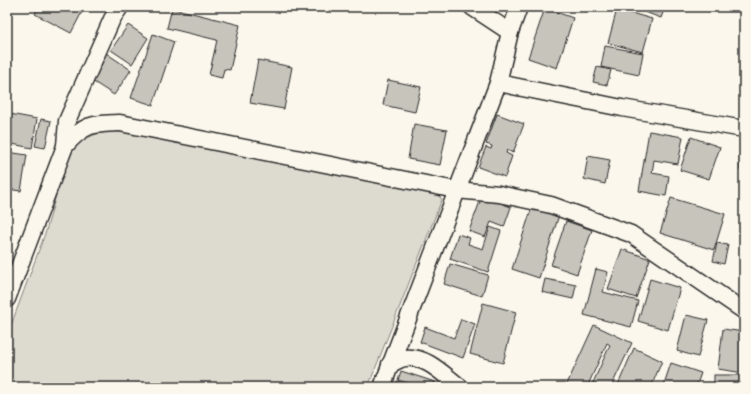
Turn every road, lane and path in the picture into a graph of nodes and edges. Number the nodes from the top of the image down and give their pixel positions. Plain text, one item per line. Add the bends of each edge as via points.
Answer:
1 (120, 7) edge
2 (472, 7) edge
3 (519, 7) edge
4 (510, 32) junction
5 (498, 83) junction
6 (744, 129) edge
7 (65, 146) junction
8 (456, 190) junction
9 (7, 299) edge
10 (744, 311) edge
11 (390, 364) junction
12 (382, 387) edge
13 (460, 387) edge

1 - 7 street via 112,19 67,121
2 - 4 street
3 - 4 street
4 - 5 street
5 - 6 street
5 - 8 street
7 - 8 street via 78,131 96,123 120,123
7 - 9 street
8 - 10 street via 499,194 551,205 631,234
8 - 11 street
11 - 12 street
11 - 13 street via 404,358 417,358

